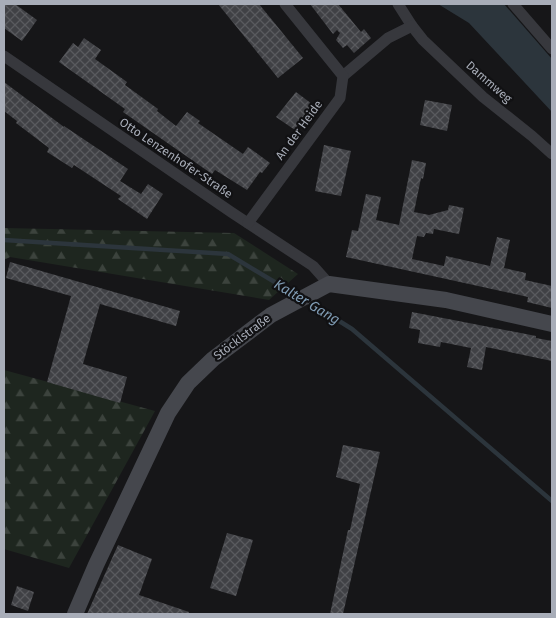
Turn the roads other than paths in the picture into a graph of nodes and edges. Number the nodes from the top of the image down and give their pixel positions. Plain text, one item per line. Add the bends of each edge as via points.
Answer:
1 (285, 4) edge
2 (398, 4) edge
3 (514, 4) edge
4 (412, 26) junction
5 (552, 49) edge
6 (4, 56) edge
7 (343, 76) junction
8 (552, 154) edge
9 (248, 223) junction
10 (329, 284) junction
11 (552, 324) edge
12 (75, 614) edge

1 - 7 street
2 - 4 street, Dammweg
3 - 5 street
4 - 7 street via 388,38
4 - 8 street, Dammweg via 483,97
6 - 9 street, Otto Lenzenhofer-Straße
7 - 9 street, An der Heide via 340,98
9 - 10 street, Otto Lenzenhofer-Straße via 313,266
10 - 11 street via 446,300
10 - 12 street, Stöcklstraße via 271,315 213,359 188,383 168,413

